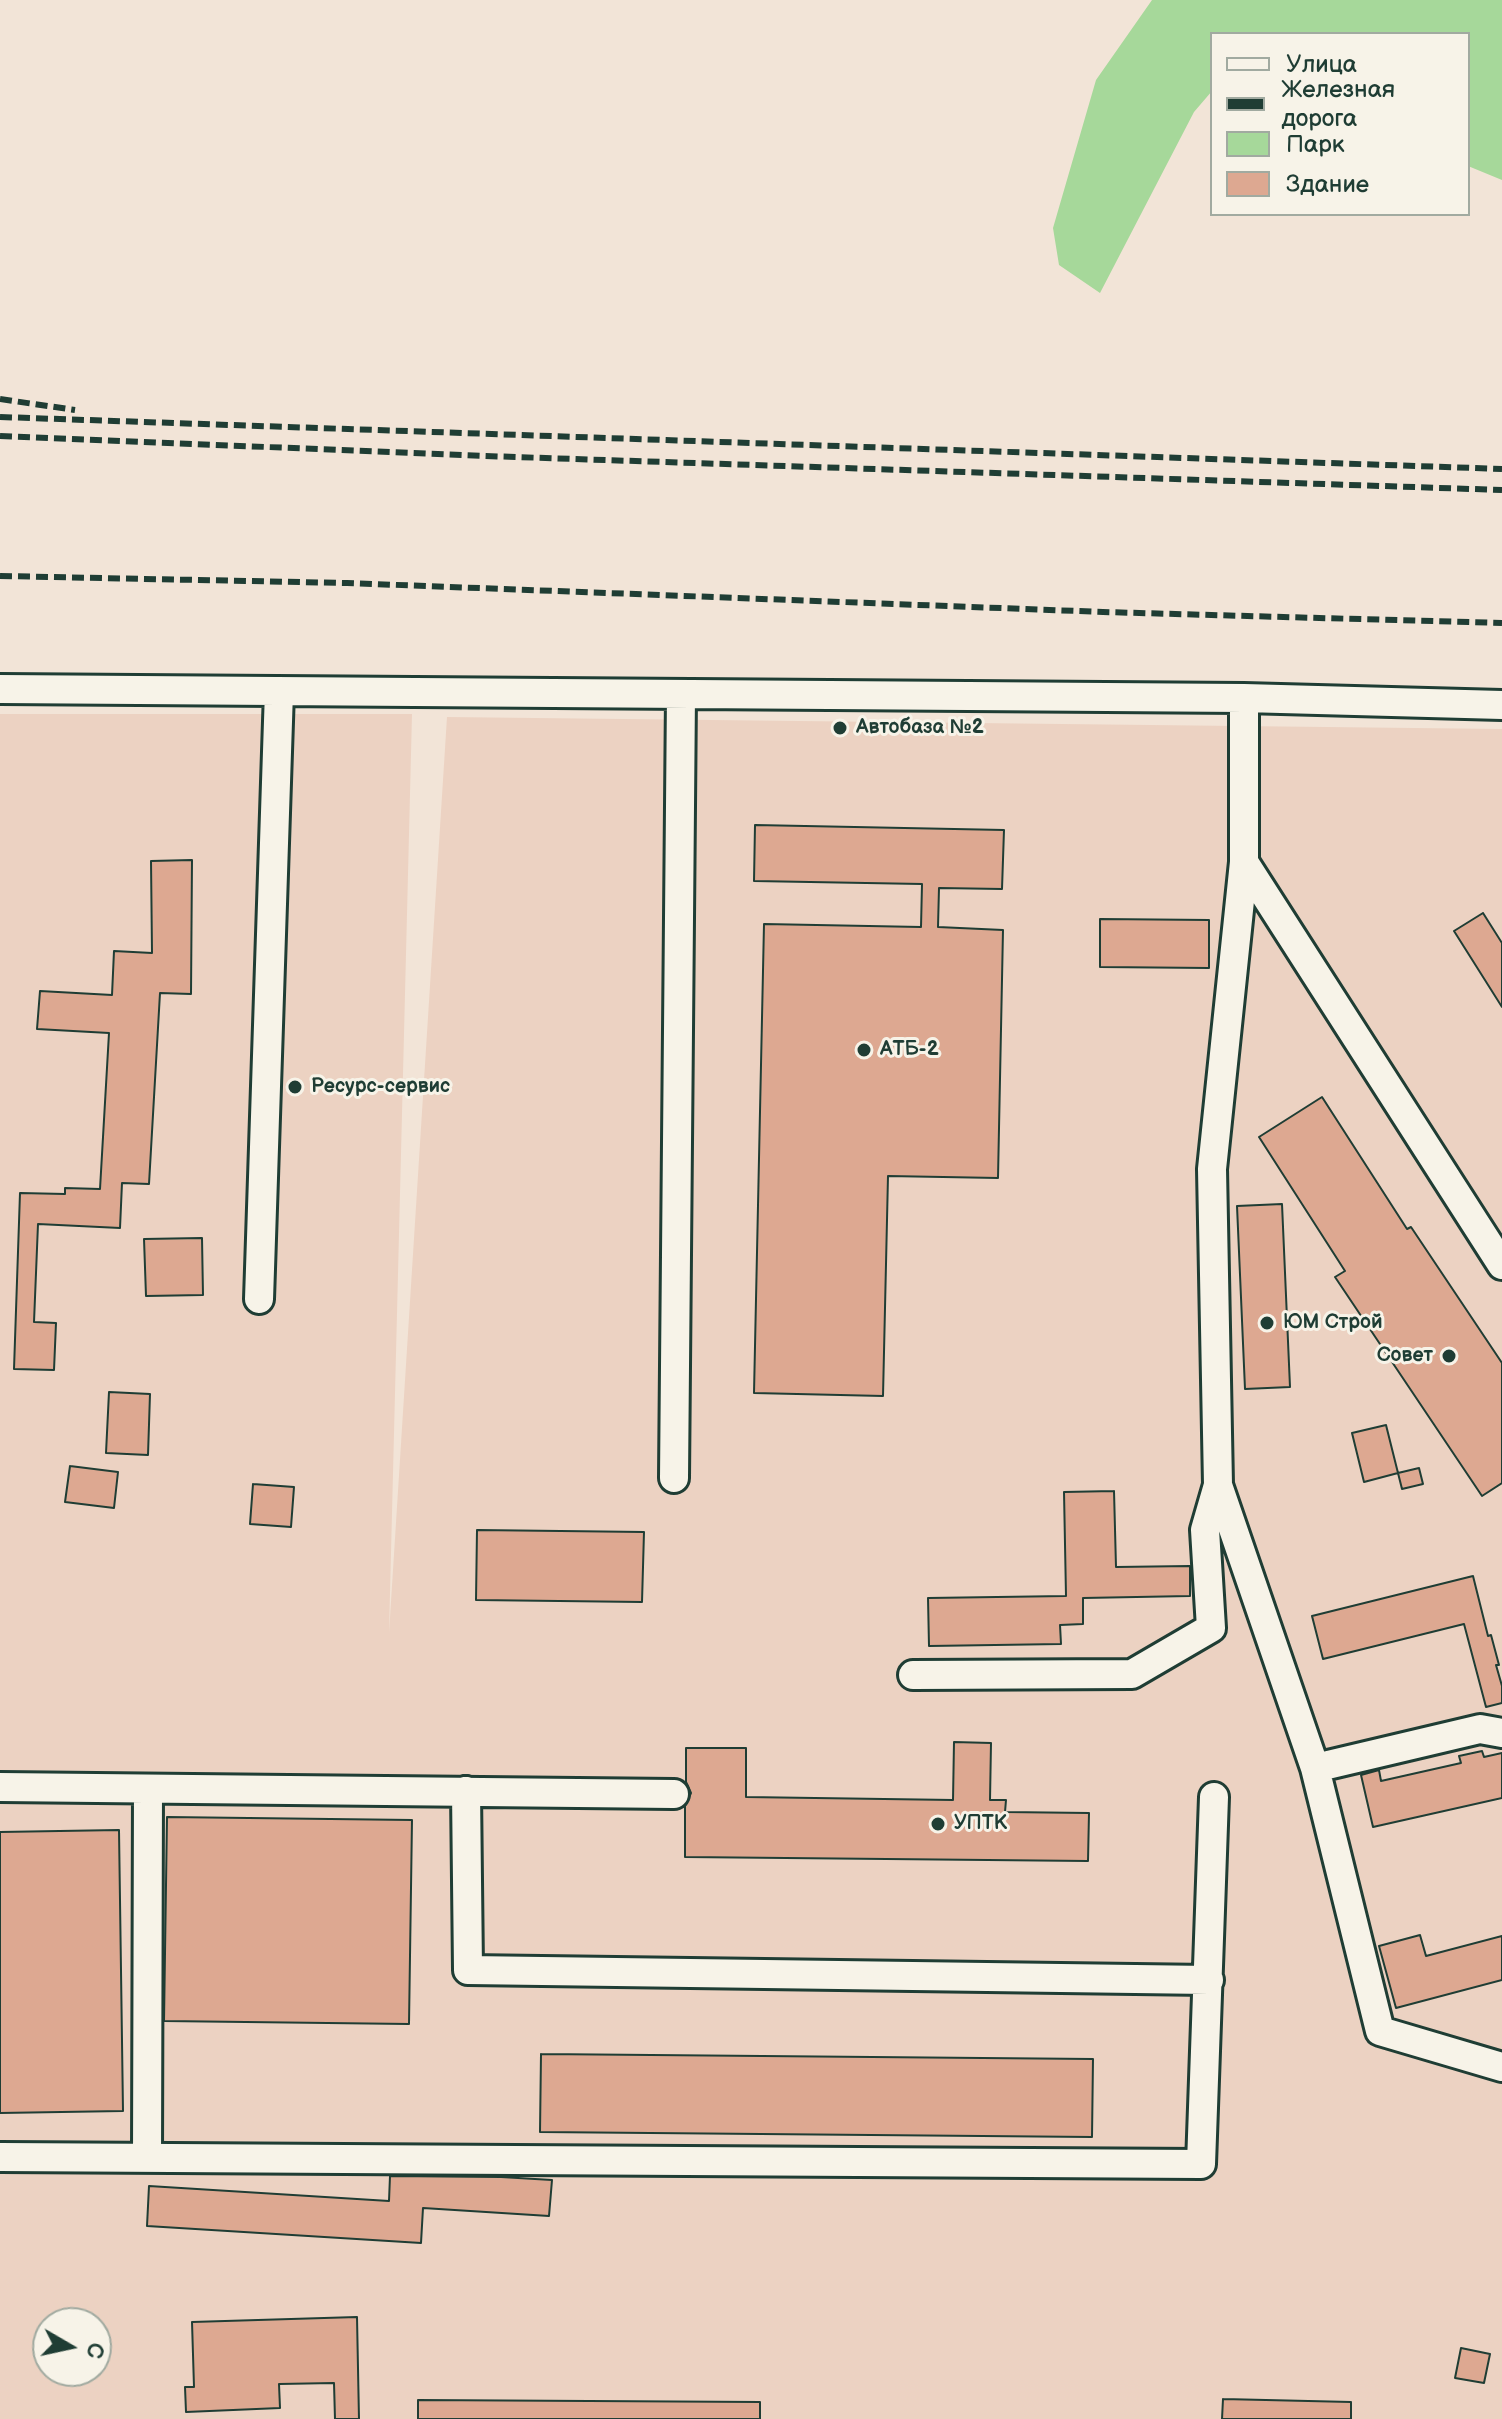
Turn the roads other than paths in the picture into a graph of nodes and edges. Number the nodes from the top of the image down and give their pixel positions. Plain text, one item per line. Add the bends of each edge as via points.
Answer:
1 (0, 689) edge
2 (279, 691) junction
3 (681, 694) junction
4 (1244, 698) junction
5 (1502, 705) edge
6 (1244, 862) junction
7 (1502, 1265) edge
8 (259, 1299) dead end
9 (674, 1478) dead end
10 (1218, 1485) junction
11 (913, 1675) dead end
12 (1502, 1733) edge
13 (1315, 1768) junction
14 (0, 1787) edge
15 (148, 1790) junction
16 (466, 1791) junction
17 (674, 1794) dead end
18 (1214, 1797) dead end
19 (1209, 1980) junction
20 (1502, 2067) edge
21 (0, 2157) edge
22 (147, 2158) junction

1 - 2 street
2 - 3 street
2 - 8 street
3 - 4 street
3 - 9 street
4 - 5 street
4 - 6 street
6 - 7 street
6 - 10 street via 1212,1169
10 - 11 street via 1205,1530 1211,1628 1132,1674
10 - 13 street
12 - 13 street via 1480,1729
13 - 20 street via 1380,2031
14 - 15 street
15 - 16 street
15 - 22 street
16 - 17 street
16 - 19 street via 468,1970
18 - 19 street
19 - 22 street via 1201,2164
21 - 22 street

